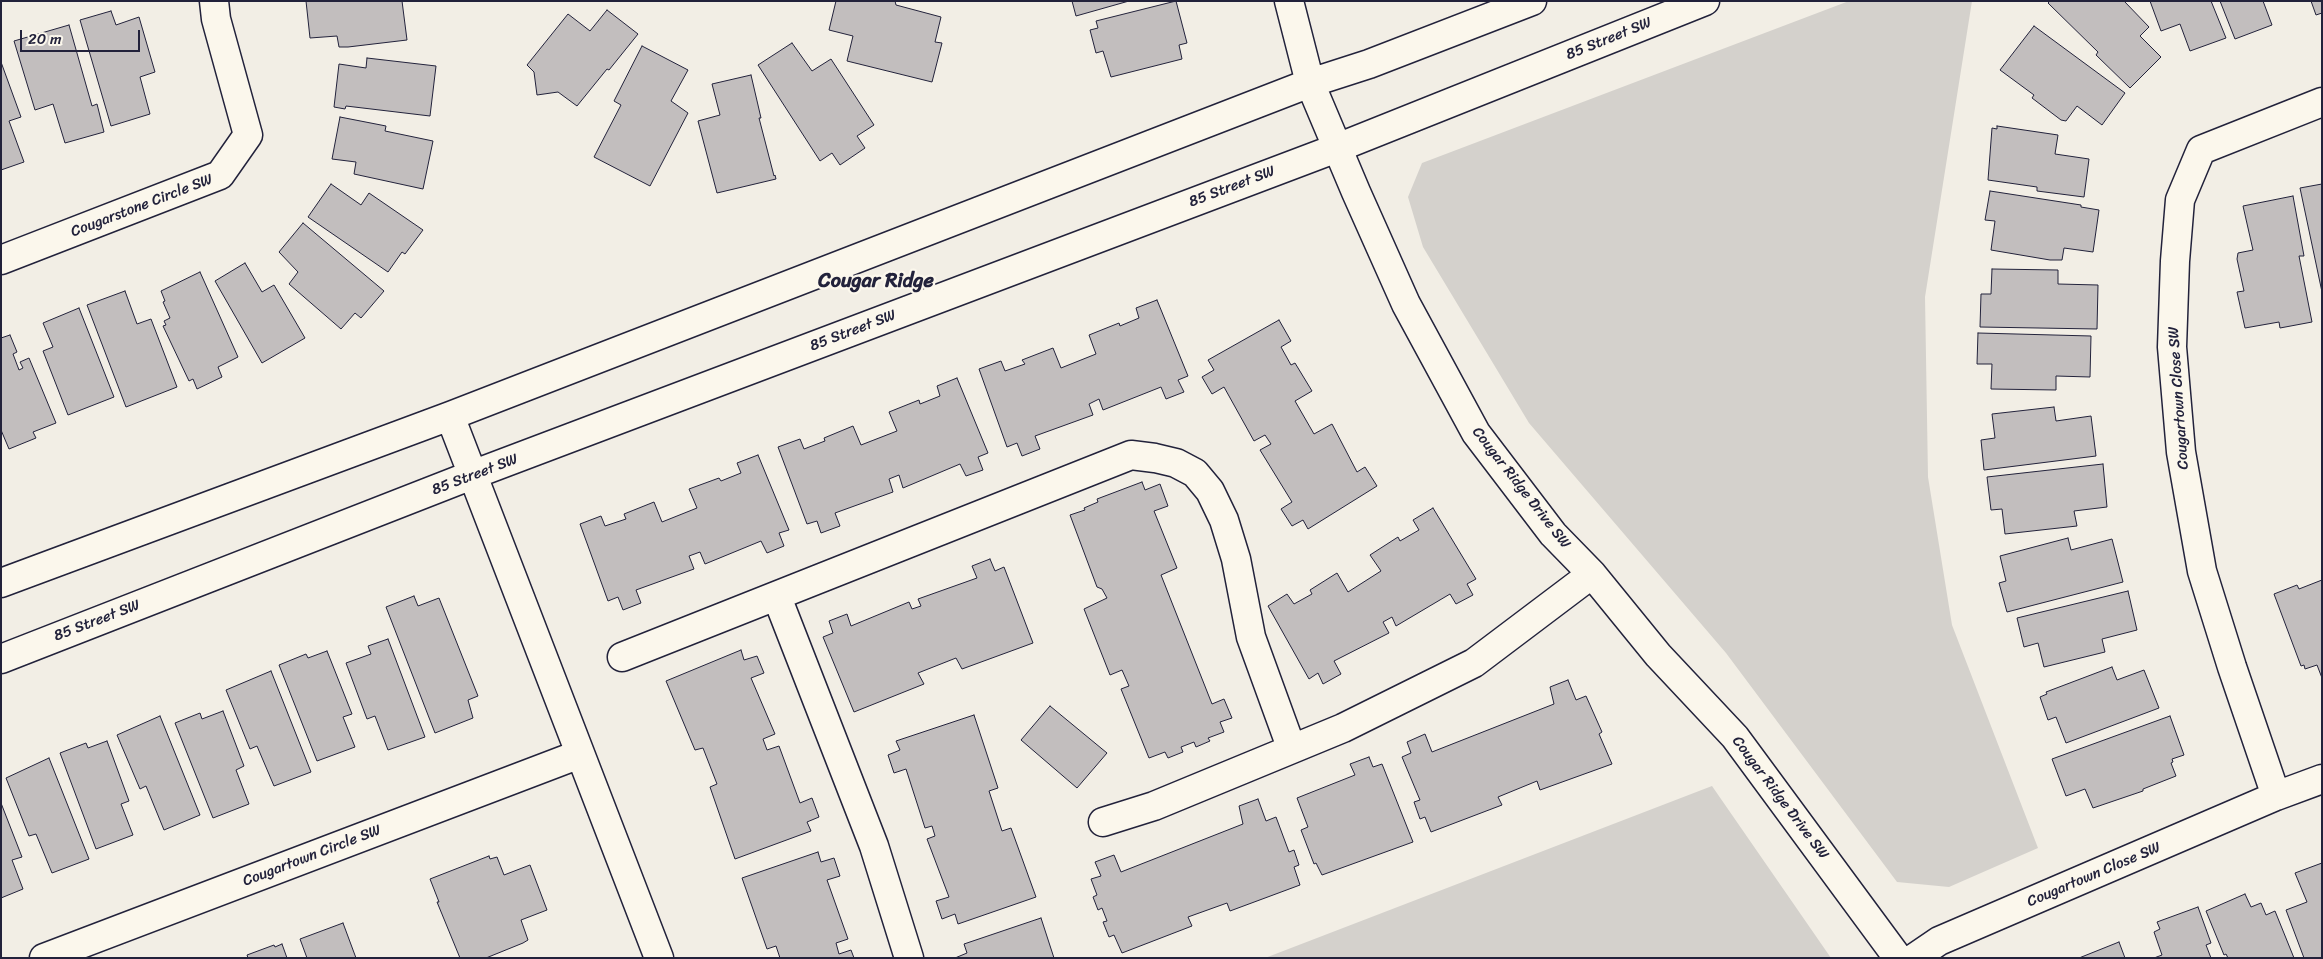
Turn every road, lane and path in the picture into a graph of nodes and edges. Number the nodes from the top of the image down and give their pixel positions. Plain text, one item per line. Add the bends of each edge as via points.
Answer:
1 (214, 1) edge
2 (1289, 1) edge
3 (1532, 1) edge
4 (1705, 1) edge
5 (1310, 83) junction
6 (2322, 102) edge
7 (1337, 148) junction
8 (1, 260) edge
9 (450, 416) junction
10 (472, 475) junction
11 (1592, 574) junction
12 (1, 583) edge
13 (777, 597) junction
14 (622, 657) dead end
15 (1, 659) edge
16 (1291, 748) junction
17 (580, 754) junction
18 (2322, 779) edge
19 (2276, 796) junction
20 (1103, 822) dead end
21 (44, 958) edge
22 (659, 958) edge
23 (909, 958) edge
24 (1898, 958) edge
25 (1914, 958) edge

1 - 8 street, Cougarstone Circle SW via 248,135 220,176
2 - 5 street, Cougar Ridge Drive SW
3 - 5 street
4 - 7 street, 85 Street SW
5 - 7 street, Cougar Ridge Drive SW
5 - 9 street
6 - 19 street, Cougartown Close SW via 2201,150 2180,200 2175,261 2172,347 2180,452 2202,571
7 - 10 street, 85 Street SW
7 - 11 street, Cougar Ridge Drive SW via 1406,304 1476,433 1553,534
9 - 10 street
9 - 12 street
10 - 15 street, 85 Street SW
10 - 17 street
11 - 16 street via 1474,663 1343,728
11 - 24 street, Cougar Ridge Drive SW via 1658,655 1735,738
13 - 14 street
13 - 16 street via 1131,455 1176,462 1194,473 1210,491 1224,520 1236,560 1251,637
13 - 23 street via 874,846
16 - 20 street via 1154,806
17 - 21 street, Cougartown Circle SW
17 - 22 street
18 - 19 street, Cougartown Close SW
19 - 25 street, Cougartown Close SW via 1939,941

